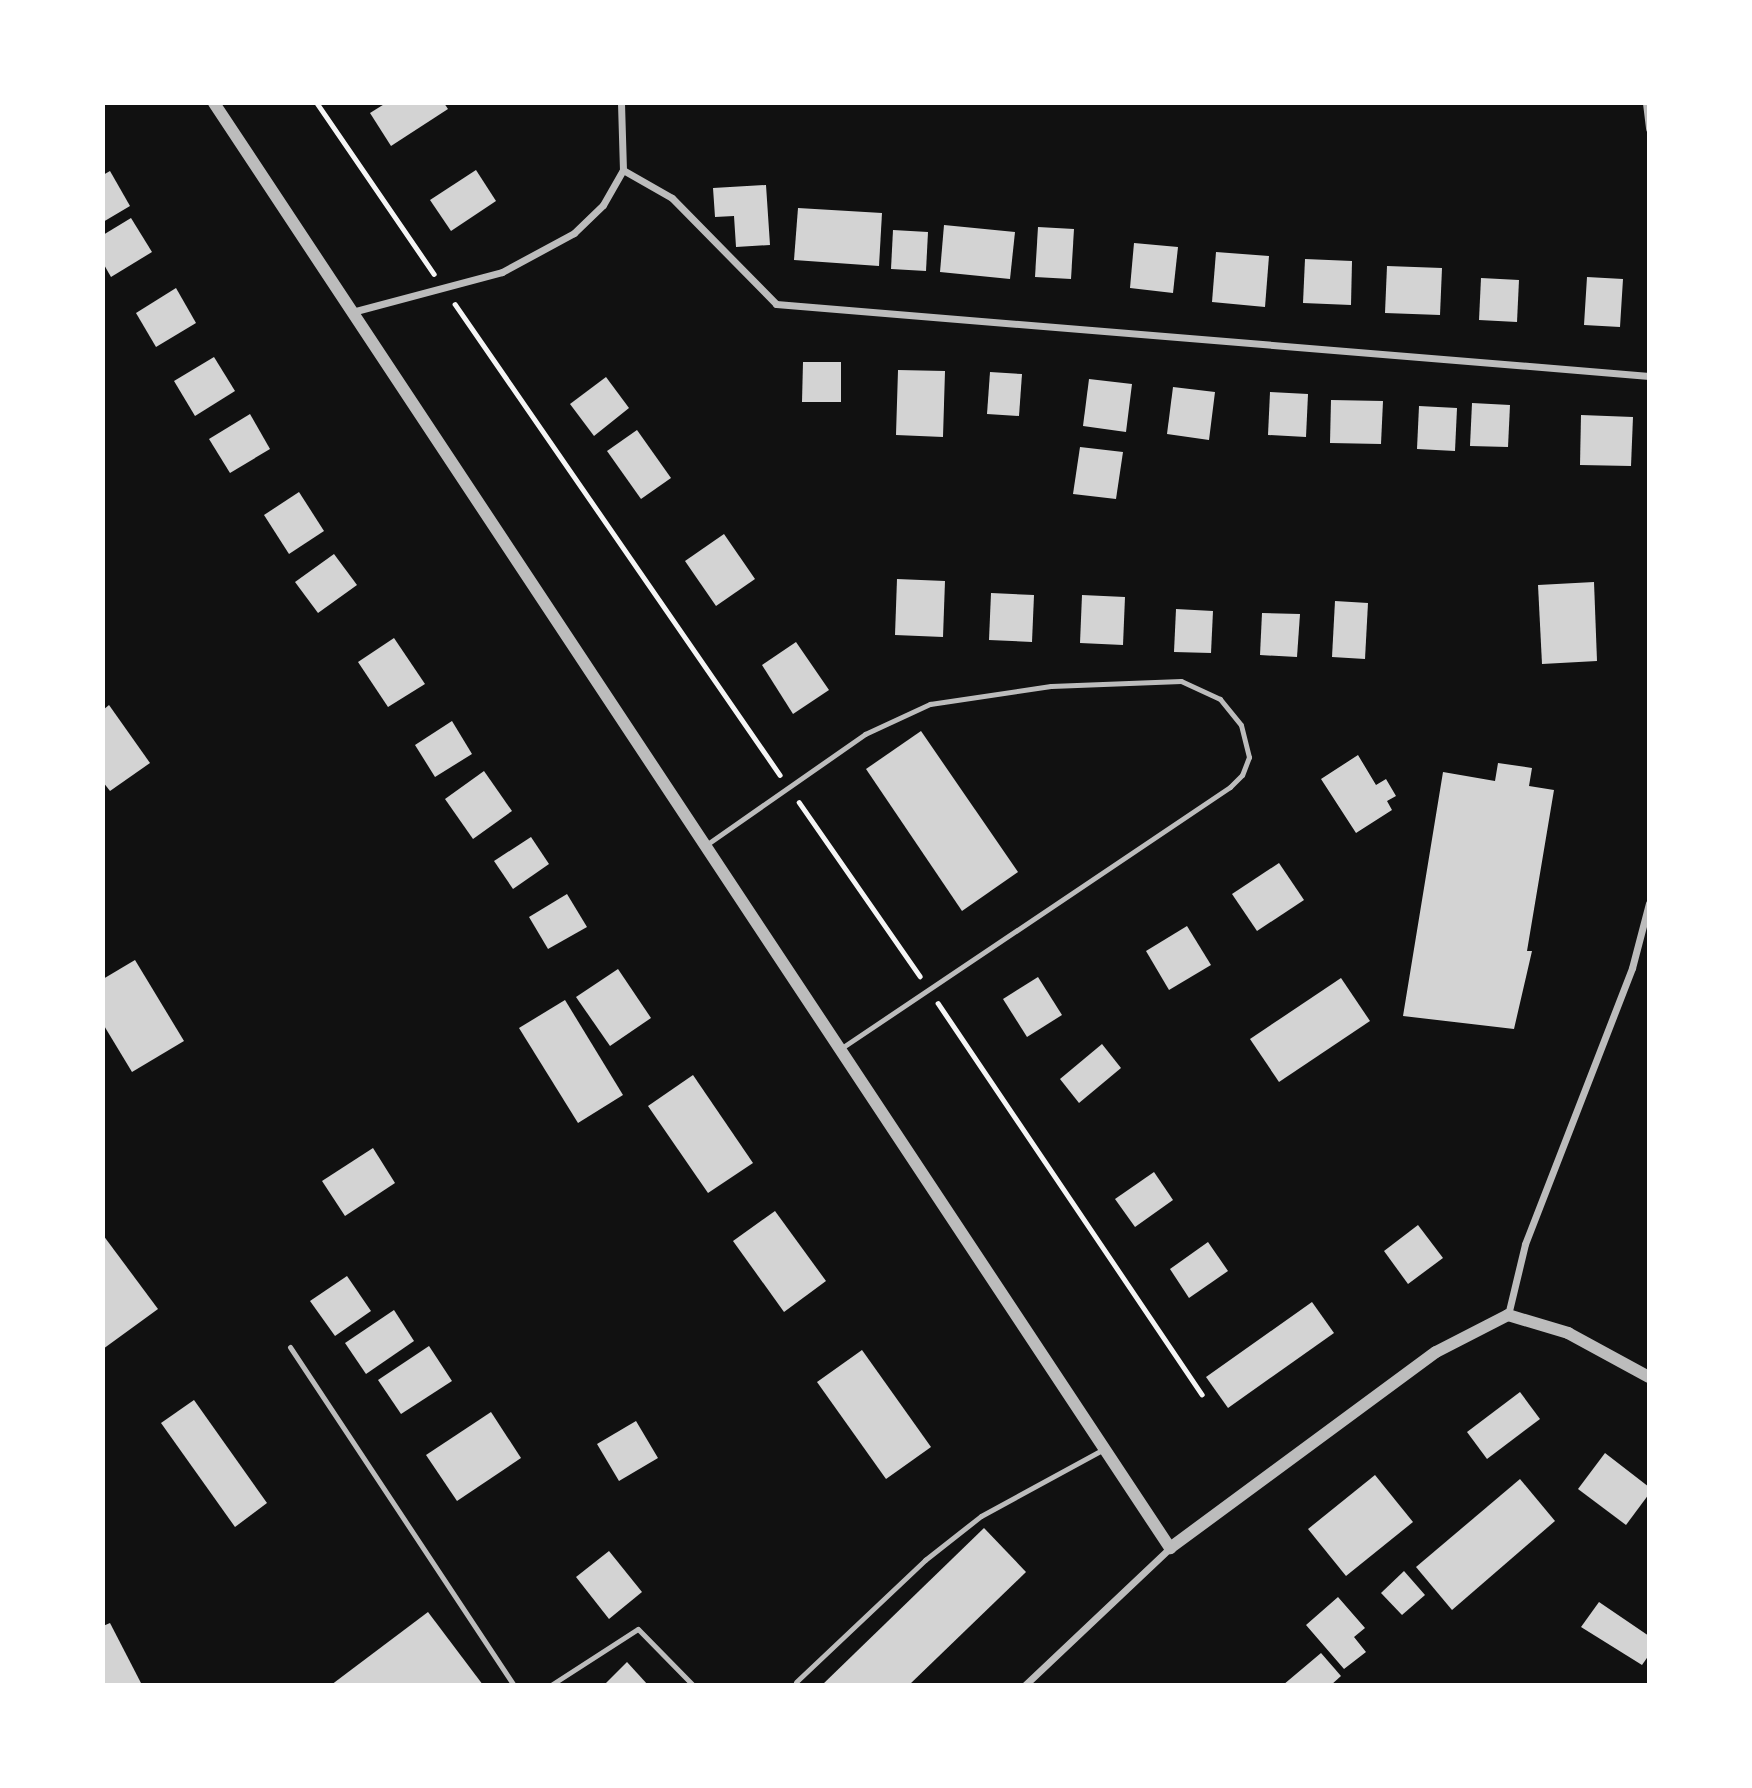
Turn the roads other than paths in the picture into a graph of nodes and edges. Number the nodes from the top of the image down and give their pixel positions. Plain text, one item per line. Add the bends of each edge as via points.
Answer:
1 (214, 103) edge
2 (621, 103) edge
3 (1646, 103) edge
4 (1649, 129) edge
5 (623, 170) junction
6 (351, 313) junction
7 (1649, 376) edge
8 (706, 845) junction
9 (1649, 903) edge
10 (841, 1048) junction
11 (1508, 1315) junction
12 (290, 1347) dead end
13 (1649, 1377) edge
14 (1105, 1449) junction
15 (1170, 1548) junction
16 (796, 1682) dead end
17 (514, 1685) edge
18 (551, 1685) edge
19 (693, 1685) edge
20 (1025, 1685) edge

1 - 6 street
2 - 5 street
3 - 4 street
5 - 6 street via 603,205 574,233 502,272
5 - 7 street via 672,198 776,304
6 - 8 street
8 - 10 street
8 - 10 lane via 865,734 930,704 1051,686 1181,681 1220,699 1241,726 1249,757 1242,775 1230,787
9 - 11 street via 1632,968 1525,1244
10 - 14 street
11 - 13 street via 1568,1333
11 - 15 street via 1436,1352
12 - 17 lane
14 - 15 street
14 - 16 lane via 981,1516 925,1560
15 - 20 street
18 - 19 lane via 638,1629

